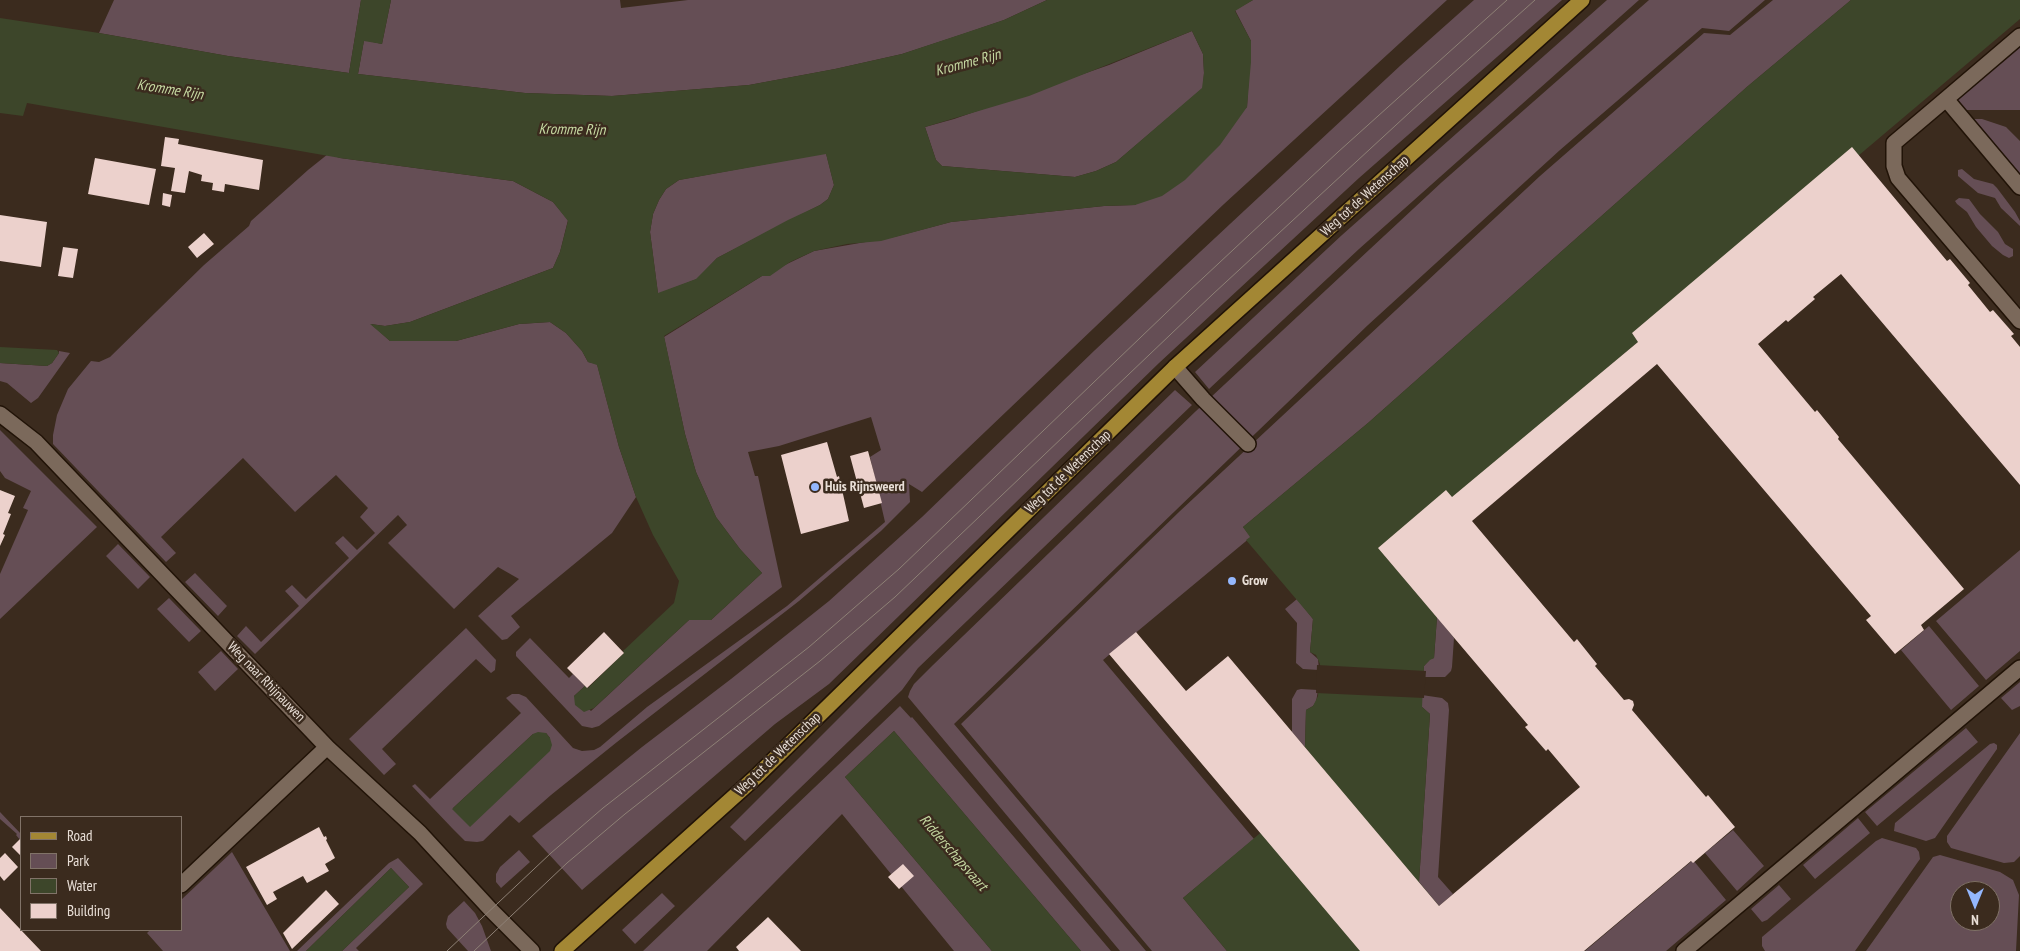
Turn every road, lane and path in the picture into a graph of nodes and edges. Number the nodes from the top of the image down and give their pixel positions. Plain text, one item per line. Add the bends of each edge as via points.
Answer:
1 (1582, 0) edge
2 (2020, 36) edge
3 (1946, 99) junction
4 (2020, 187) edge
5 (2020, 321) edge
6 (1175, 368) junction
7 (0, 414) edge
8 (1248, 444) dead end
9 (2020, 668) edge
10 (327, 747) junction
11 (182, 884) edge
12 (532, 951) edge
13 (562, 951) edge
14 (1684, 951) edge

1 - 6 main road, Weg tot de Wetenschap
2 - 3 street
3 - 4 street
3 - 5 street via 1894,142 1894,166 1898,178
6 - 8 street via 1202,400
6 - 13 main road, Weg tot de Wetenschap via 758,775
7 - 10 street, Weg naar Rhijnauwen via 36,442
9 - 14 street
10 - 11 street
10 - 12 street, Weg naar Rhijnauwen via 420,833

